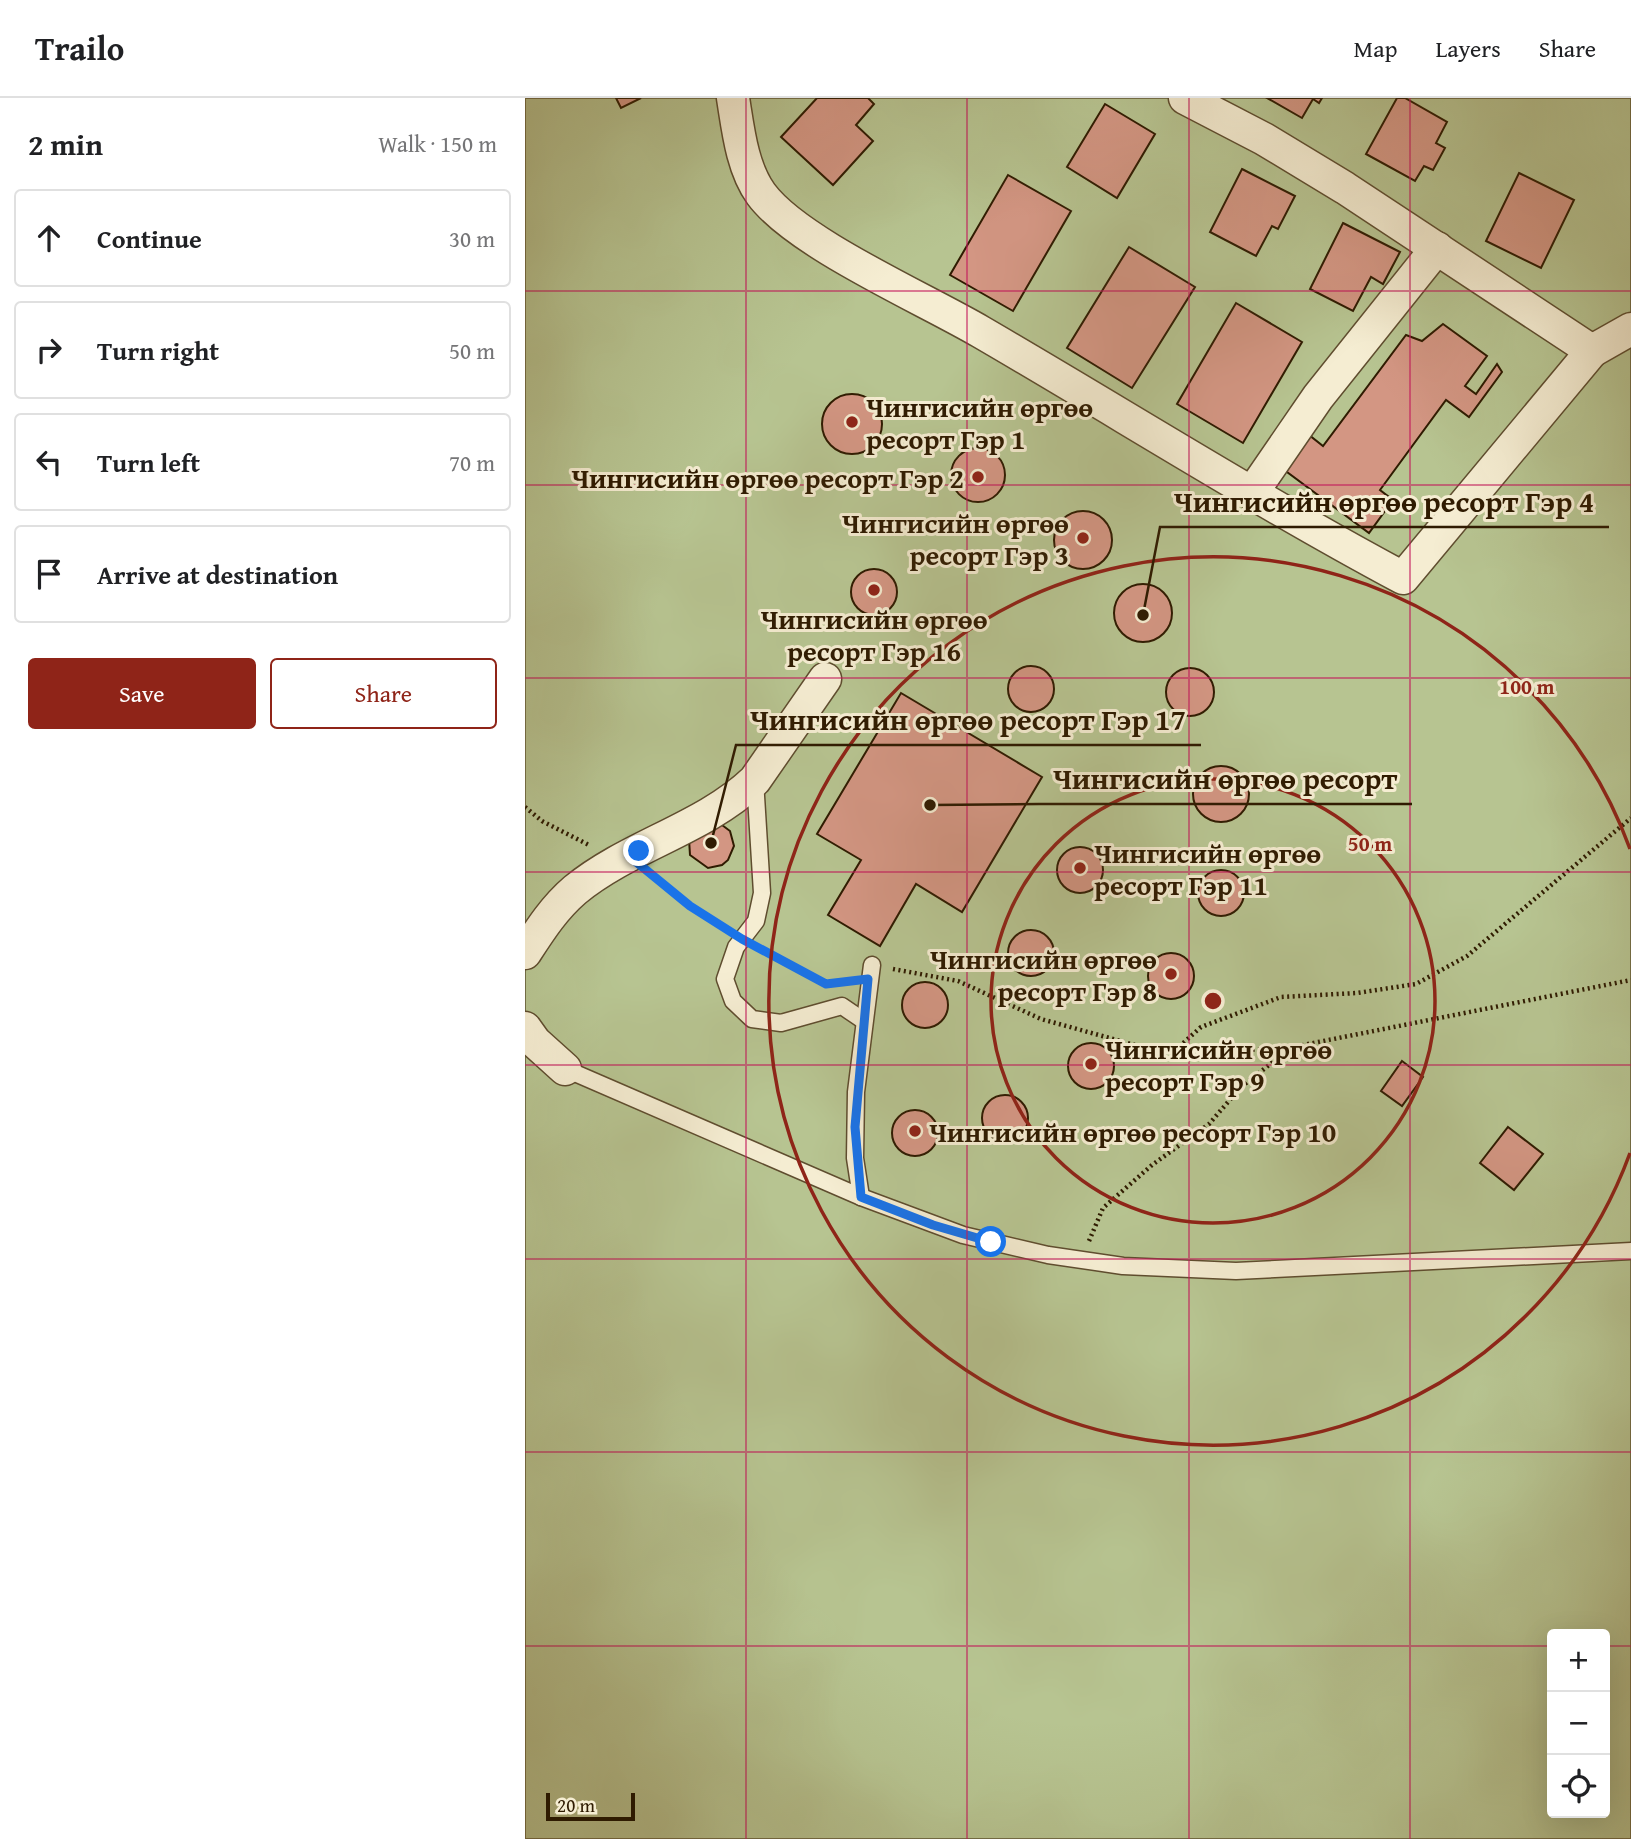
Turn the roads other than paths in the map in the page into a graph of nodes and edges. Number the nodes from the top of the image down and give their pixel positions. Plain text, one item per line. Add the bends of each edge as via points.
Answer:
1 (733, 98) edge
2 (1185, 98) edge
3 (1437, 248) junction
4 (1631, 329) edge
5 (1592, 351) junction
6 (1252, 493) junction
7 (825, 679) dead end
8 (755, 780) junction
9 (525, 953) edge
10 (870, 972) road end
11 (864, 1021) junction
12 (525, 1028) edge
13 (525, 1048) edge
14 (565, 1069) junction
15 (861, 1197) junction
16 (1631, 1251) edge

1 - 6 street via 747,167 762,194 783,215 833,250
2 - 3 street via 1276,146
3 - 5 street
3 - 6 street via 1318,397
4 - 5 street
5 - 6 street via 1403,578
7 - 8 street
8 - 9 street via 719,808 629,856 568,897
8 - 11 lane via 762,893 756,921 736,947 725,979 733,1001 752,1019 781,1023 842,1006
10 - 11 lane
11 - 15 lane via 855,1127
12 - 14 street
13 - 14 lane
14 - 15 lane
15 - 16 lane via 972,1237 1083,1260 1169,1269 1236,1271

